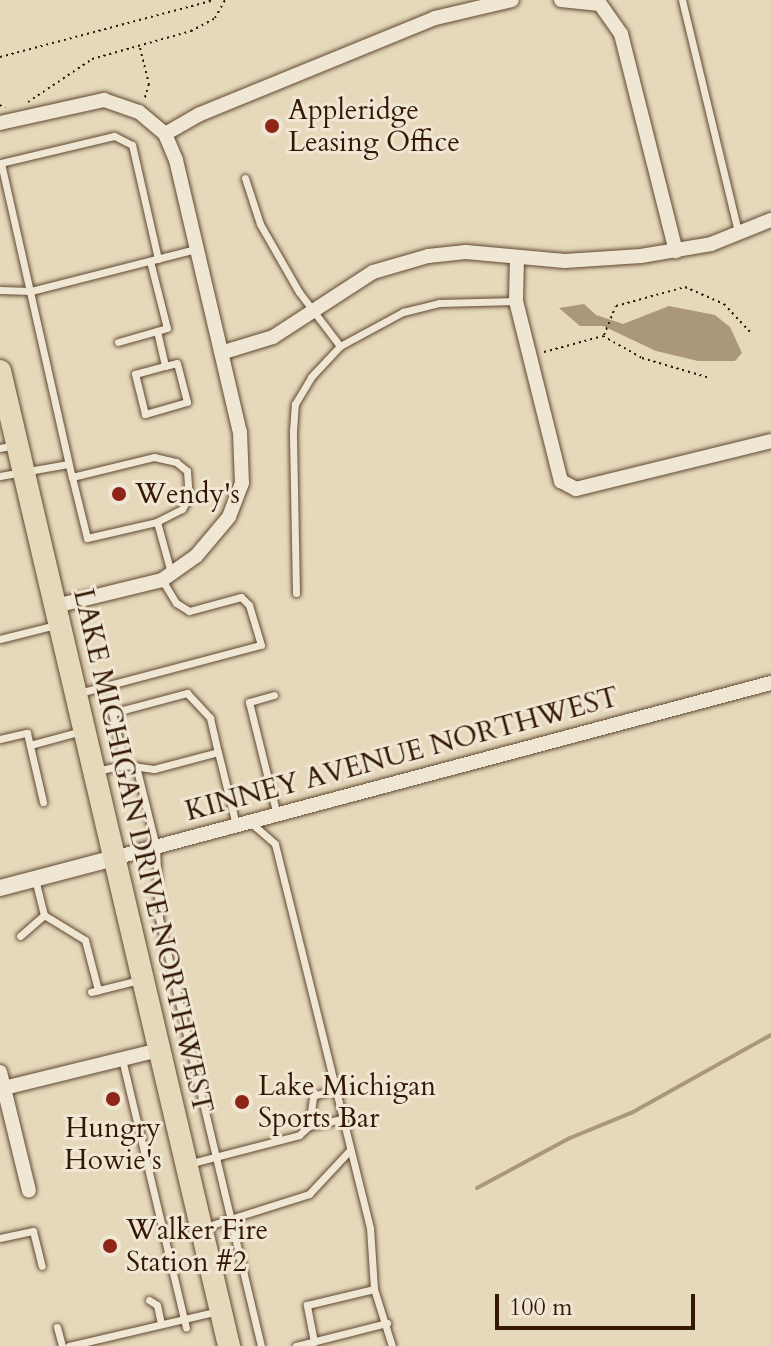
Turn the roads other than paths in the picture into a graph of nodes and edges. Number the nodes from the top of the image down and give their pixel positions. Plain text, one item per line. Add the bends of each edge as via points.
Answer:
1 (512, 0) edge
2 (561, 0) edge
3 (682, 0) edge
4 (602, 2) edge
5 (2, 116) edge
6 (165, 134) junction
7 (245, 178) dead end
8 (771, 220) edge
9 (739, 235) junction
10 (198, 248) junction
11 (676, 251) junction
12 (517, 257) junction
13 (154, 260) junction
14 (0, 290) edge
15 (31, 291) junction
16 (516, 301) junction
17 (313, 310) junction
18 (157, 331) junction
19 (118, 342) dead end
20 (340, 346) junction
21 (224, 352) junction
22 (165, 366) junction
23 (2, 386) edge
24 (771, 441) edge
25 (8, 446) edge
26 (68, 464) junction
27 (23, 472) junction
28 (0, 476) edge
29 (72, 477) junction
30 (157, 522) junction
31 (166, 577) junction
32 (296, 593) dead end
33 (57, 615) junction
34 (0, 639) edge
35 (771, 683) edge
36 (75, 694) junction
37 (274, 695) dead end
38 (84, 731) junction
39 (0, 739) edge
40 (30, 745) junction
41 (218, 752) junction
42 (125, 765) junction
43 (136, 766) junction
44 (93, 771) junction
45 (43, 802) dead end
46 (277, 815) junction
47 (243, 824) junction
48 (156, 847) junction
49 (114, 858) junction
50 (35, 879) junction
51 (0, 888) edge
52 (44, 915) junction
53 (20, 936) dead end
54 (143, 980) junction
55 (159, 1050) junction
56 (122, 1059) junction
57 (0, 1072) edge
58 (2, 1088) edge
59 (336, 1089) junction
60 (343, 1119) junction
61 (309, 1126) junction
62 (350, 1150) junction
63 (216, 1158) junction
64 (186, 1164) junction
65 (26, 1192) dead end
66 (231, 1221) junction
67 (201, 1228) junction
68 (0, 1238) edge
69 (30, 1260) dead end
70 (374, 1289) junction
71 (149, 1300) dead end
72 (220, 1310) junction
73 (185, 1323) junction
74 (387, 1323) junction
75 (161, 1324) junction
76 (57, 1327) dead end
77 (111, 1340) edge
78 (314, 1342) junction
79 (74, 1345) edge
80 (62, 1346) edge
81 (229, 1346) edge
82 (261, 1346) edge
83 (296, 1346) edge
84 (392, 1346) edge

1 - 6 street via 435,18 200,114
2 - 4 street
3 - 9 lane
4 - 11 street via 621,34
5 - 6 street via 91,100 117,102
6 - 10 street
7 - 17 lane via 260,224
8 - 9 street
9 - 11 street
10 - 13 lane
10 - 21 street
11 - 12 street via 565,261
12 - 16 street
12 - 17 street via 466,252 428,256 373,272
13 - 15 lane
13 - 15 lane via 132,145 114,136 1,163
13 - 18 lane via 167,328
14 - 15 lane
15 - 26 lane
16 - 20 lane via 439,303 411,310
16 - 24 street via 555,469 576,489
17 - 20 lane
17 - 21 street via 273,337
18 - 19 lane
18 - 22 lane
20 - 32 lane via 295,404
21 - 31 street via 240,432 242,483 215,537
22 - 22 lane via 177,363 187,402 145,414 135,374
23 - 25 highway, LAKE MICHIGAN DRIVE NORTHWEST
25 - 27 highway, LAKE MICHIGAN DRIVE NORTHWEST
26 - 27 lane
26 - 29 lane
27 - 28 lane
27 - 33 highway, LAKE MICHIGAN DRIVE NORTHWEST
29 - 30 lane via 87,538
29 - 30 lane via 154,457 176,462 187,471 189,497 182,509
30 - 31 lane
31 - 33 street
31 - 36 lane via 176,603 189,611 241,597 249,605 261,645
33 - 34 lane
33 - 36 highway, LAKE MICHIGAN DRIVE NORTHWEST
35 - 46 street, KINNEY AVENUE NORTHWEST
36 - 38 highway, LAKE MICHIGAN DRIVE NORTHWEST
37 - 46 lane via 249,702
38 - 40 lane
38 - 44 highway, LAKE MICHIGAN DRIVE NORTHWEST
39 - 40 lane via 27,733
40 - 45 lane
41 - 42 lane via 210,718 187,693 112,713
41 - 43 lane via 154,769
41 - 47 lane
42 - 43 lane
42 - 44 lane
43 - 48 lane
44 - 49 highway, LAKE MICHIGAN DRIVE NORTHWEST
46 - 47 street, KINNEY AVENUE NORTHWEST
47 - 48 street, KINNEY AVENUE NORTHWEST
47 - 59 lane via 275,844
48 - 49 street, KINNEY AVENUE NORTHWEST
48 - 63 lane via 159,918
49 - 50 street, KINNEY AVENUE NORTHWEST
49 - 54 highway, LAKE MICHIGAN DRIVE NORTHWEST
50 - 51 street, KINNEY AVENUE NORTHWEST
50 - 52 lane
52 - 53 lane
52 - 54 lane via 85,940 94,991
54 - 55 highway, LAKE MICHIGAN DRIVE NORTHWEST
55 - 56 street
55 - 64 highway, LAKE MICHIGAN DRIVE NORTHWEST
56 - 58 street via 87,1061
56 - 73 lane
57 - 58 street
58 - 65 street
59 - 60 lane
59 - 61 lane via 313,1096
60 - 61 lane
60 - 62 lane
61 - 63 lane via 299,1135
62 - 66 lane via 309,1194
62 - 70 lane via 370,1228
63 - 64 lane
63 - 66 lane
64 - 67 highway, LAKE MICHIGAN DRIVE NORTHWEST
66 - 67 lane
66 - 82 lane
67 - 72 highway, LAKE MICHIGAN DRIVE NORTHWEST
68 - 69 lane via 33,1231 41,1262
70 - 74 lane
70 - 78 lane via 307,1305
71 - 75 lane via 157,1305
72 - 73 lane
72 - 81 highway, LAKE MICHIGAN DRIVE NORTHWEST
73 - 75 lane
74 - 78 lane
74 - 84 lane
75 - 77 lane
76 - 80 lane
77 - 79 lane
78 - 83 lane

